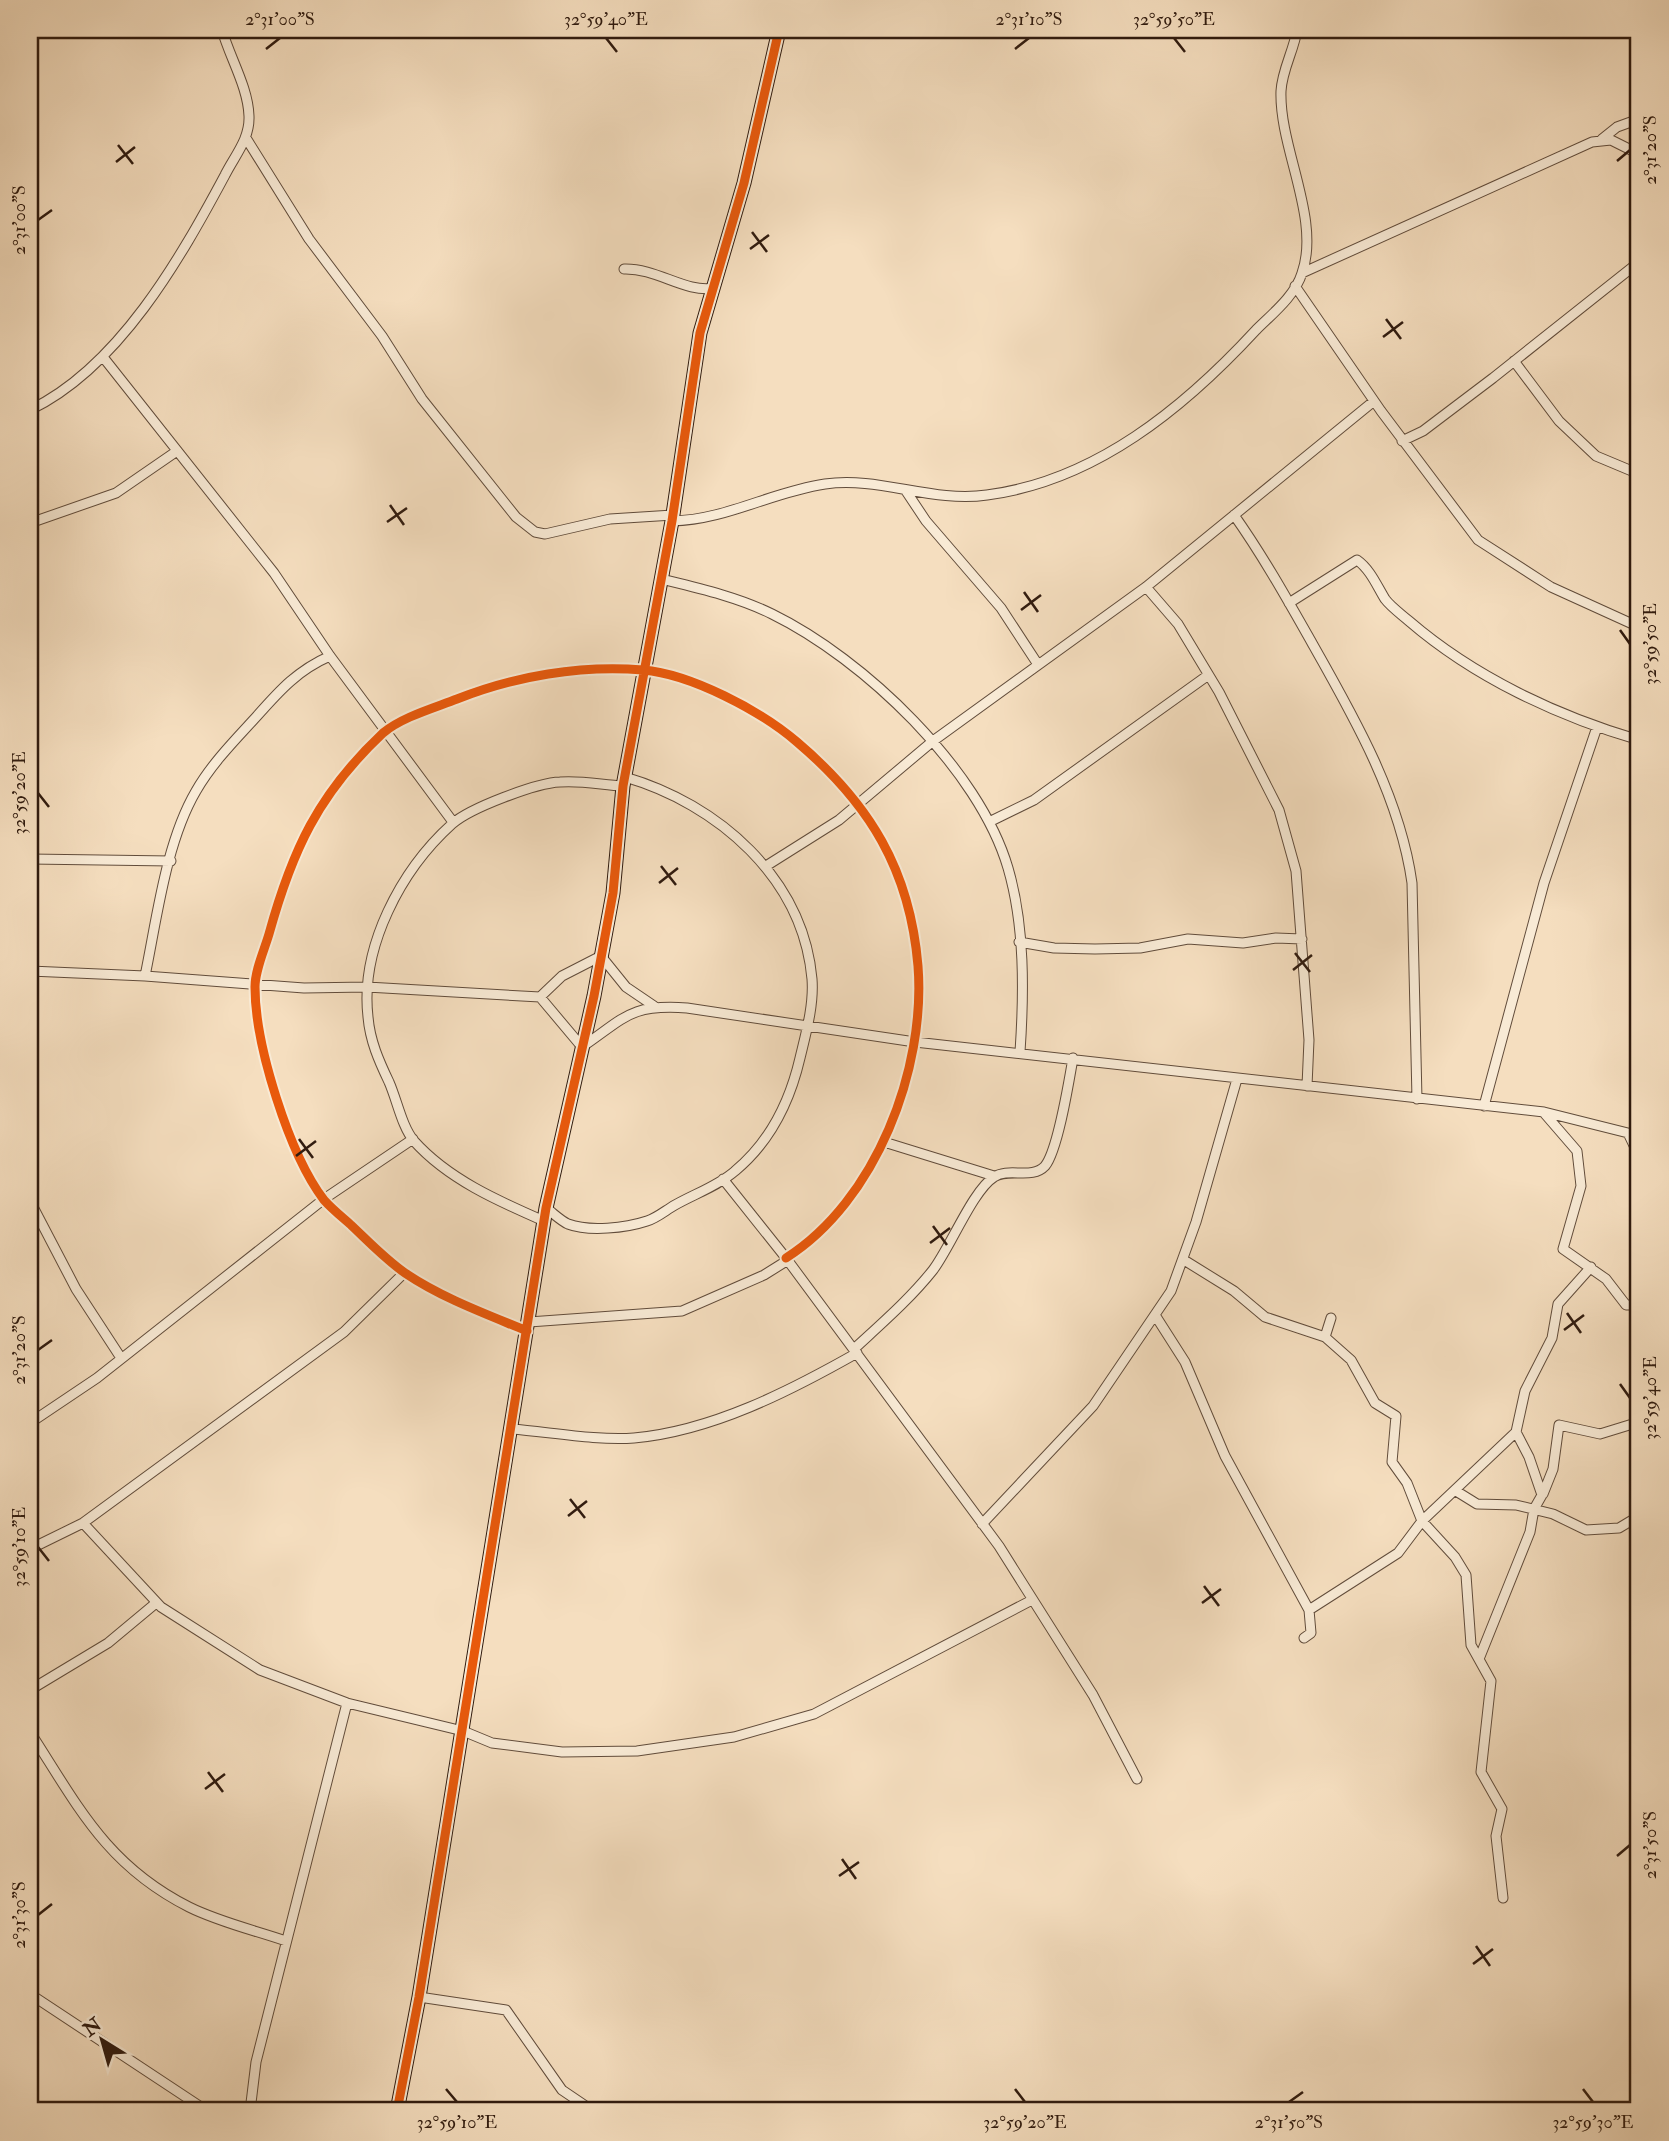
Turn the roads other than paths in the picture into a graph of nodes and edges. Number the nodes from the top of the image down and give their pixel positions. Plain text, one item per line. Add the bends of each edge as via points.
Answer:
1 (222, 30) edge
2 (779, 30) edge
3 (1297, 30) edge
4 (1639, 119) edge
5 (246, 138) junction
6 (1602, 139) junction
7 (1639, 154) edge
8 (1639, 262) edge
9 (624, 269) dead end
10 (1302, 274) junction
11 (1295, 286) junction
12 (714, 288) junction
13 (103, 357) junction
14 (1514, 361) junction
15 (1374, 401) junction
16 (30, 410) edge
17 (1402, 441) junction
18 (177, 451) junction
19 (1639, 474) edge
20 (906, 491) junction
21 (1234, 515) junction
22 (672, 518) junction
23 (30, 523) edge
24 (662, 579) junction
25 (1146, 587) junction
26 (1289, 603) junction
27 (1639, 627) edge
28 (330, 656) junction
29 (1037, 663) junction
30 (642, 670) junction
31 (1207, 676) junction
32 (1597, 727) junction
33 (386, 730) junction
34 (1639, 740) edge
35 (933, 741) junction
36 (624, 782) junction
37 (858, 804) junction
38 (453, 822) junction
39 (989, 822) junction
40 (30, 859) edge
41 (171, 861) junction
42 (766, 866) junction
43 (1302, 939) junction
44 (1018, 942) junction
45 (601, 956) junction
46 (30, 971) edge
47 (145, 976) junction
48 (254, 983) junction
49 (367, 987) junction
50 (540, 997) junction
51 (654, 1006) junction
52 (808, 1027) junction
53 (915, 1042) junction
54 (582, 1047) junction
55 (1020, 1052) junction
56 (1073, 1058) junction
57 (1237, 1079) junction
58 (1307, 1086) junction
59 (1417, 1099) junction
60 (1484, 1106) junction
61 (1544, 1112) junction
62 (413, 1139) junction
63 (884, 1142) junction
64 (1639, 1156) edge
65 (994, 1176) junction
66 (723, 1179) junction
67 (324, 1199) junction
68 (30, 1201) edge
69 (545, 1215) junction
70 (787, 1259) junction
71 (1184, 1260) junction
72 (1591, 1267) junction
73 (404, 1273) junction
74 (1639, 1305) edge
75 (1155, 1315) junction
76 (1331, 1318) dead end
77 (528, 1326) junction
78 (1325, 1337) junction
79 (856, 1351) junction
80 (121, 1358) junction
81 (1639, 1422) edge
82 (30, 1423) edge
83 (512, 1429) junction
84 (1516, 1432) junction
85 (1456, 1491) junction
86 (1542, 1495) junction
87 (1534, 1509) junction
88 (1639, 1516) edge
89 (1422, 1521) junction
90 (83, 1523) junction
91 (982, 1524) junction
92 (30, 1549) edge
93 (1032, 1600) junction
94 (156, 1603) junction
95 (1309, 1610) junction
96 (1304, 1638) dead end
97 (1479, 1658) junction
98 (30, 1690) edge
99 (347, 1703) junction
100 (463, 1731) junction
101 (30, 1732) edge
102 (1137, 1779) dead end
103 (1503, 1899) dead end
104 (286, 1941) junction
105 (30, 1994) edge
106 (419, 1997) junction
107 (207, 2111) edge
108 (250, 2111) edge
109 (397, 2111) edge
110 (593, 2111) edge

1 - 5 street via 249,116
2 - 12 street
3 - 10 street via 1281,91 1307,236
4 - 6 street
5 - 13 street via 194,234
5 - 22 street via 309,239 382,336 422,400 516,517 545,534 610,519
6 - 7 street
6 - 10 street
8 - 14 street
9 - 12 street via 657,273 703,290
10 - 11 street
11 - 15 street
11 - 20 street via 1190,396 1089,464 1023,489 985,496
12 - 22 street via 700,333
13 - 16 street via 64,390
13 - 18 street
14 - 17 street via 1423,431
14 - 19 street via 1531,388 1581,442 1597,456
15 - 17 street
15 - 21 street
17 - 27 street via 1489,550 1551,587
18 - 23 street via 116,493
18 - 28 street via 274,573
20 - 22 street via 883,485 827,483 764,497 723,515
20 - 29 street via 926,522 1001,608
21 - 25 street
21 - 26 street
22 - 24 street
24 - 30 street
24 - 35 street via 745,603 811,636 870,679
25 - 29 street
25 - 31 street via 1178,624
26 - 32 street via 1357,560 1387,602 1473,668
26 - 59 street via 1354,716 1409,856
28 - 33 street
28 - 41 street via 305,667 224,752 196,791 180,825
29 - 35 street
30 - 33 street via 563,671 498,682
30 - 36 street
30 - 37 street via 732,699 776,723
31 - 39 street via 1034,800
31 - 43 street via 1279,810 1296,871
32 - 34 street
32 - 60 street via 1544,883
33 - 38 street
33 - 48 street via 322,803 302,836 282,885
35 - 37 street
35 - 39 street via 970,788
36 - 38 street via 559,782 507,796
36 - 42 street via 656,786 706,815 745,842
36 - 45 street via 613,893
37 - 42 street
37 - 53 street via 892,856 910,916 921,1001
38 - 49 street via 400,888 377,943
39 - 44 street via 1008,868
40 - 41 street
41 - 47 street
42 - 52 street via 806,945 812,982
43 - 44 street via 1243,943 1188,939 1140,948 1096,949
43 - 58 street via 1309,1040
44 - 55 street via 1023,1016
45 - 50 street via 562,976
45 - 51 street via 626,987
45 - 54 street
46 - 47 street
47 - 48 street
48 - 49 street
48 - 67 street via 274,1094
49 - 50 street
49 - 62 street via 374,1050
50 - 54 street
51 - 52 street
51 - 54 street via 630,1013
52 - 53 street
52 - 66 street via 780,1118 754,1152
53 - 55 street
53 - 63 street
54 - 69 street
55 - 56 street
56 - 57 street
56 - 65 street via 1045,1166 1036,1172
57 - 58 street
57 - 71 street
58 - 59 street
59 - 60 street
60 - 61 street
61 - 64 street via 1628,1133
61 - 72 street via 1577,1151 1581,1186 1563,1249
62 - 67 street
62 - 69 street via 494,1200
63 - 65 street
63 - 70 street via 826,1224
65 - 79 street via 935,1268
66 - 69 street via 648,1221 608,1228 569,1224
66 - 70 street
67 - 73 street
67 - 80 street
68 - 80 street via 76,1289
69 - 77 street
70 - 77 street via 764,1275 682,1311
70 - 79 street
71 - 75 street
71 - 78 street via 1265,1317
72 - 74 street via 1626,1305
72 - 84 street via 1558,1304 1552,1338 1525,1391
73 - 77 street via 472,1308
73 - 90 street via 344,1332
75 - 91 street via 1093,1406
75 - 95 street via 1185,1362 1225,1456
76 - 78 street
77 - 83 street
78 - 89 street via 1351,1360 1375,1404 1396,1416 1392,1462 1407,1483
79 - 83 street via 798,1385 684,1429 633,1438
79 - 91 street
80 - 82 street
81 - 86 street via 1600,1434 1559,1425 1553,1469
83 - 100 street
84 - 85 street
84 - 86 street
85 - 87 street via 1477,1504
85 - 89 street
86 - 87 street
87 - 88 street via 1586,1530 1619,1528
87 - 97 street via 1530,1532
89 - 95 street via 1398,1553
89 - 97 street via 1466,1575 1471,1645
90 - 92 street
90 - 94 street
91 - 93 street
93 - 100 street via 814,1714 734,1737 607,1754 492,1743
93 - 102 street via 1093,1695
94 - 98 street via 108,1643
94 - 99 street via 260,1670
95 - 96 street via 1311,1633
97 - 103 street via 1491,1681 1481,1772 1502,1809 1496,1836
99 - 100 street
99 - 104 street
100 - 106 street
101 - 104 street via 92,1829 142,1880 191,1908
104 - 108 street
105 - 107 street
106 - 109 street
106 - 110 street via 506,2010 562,2090

